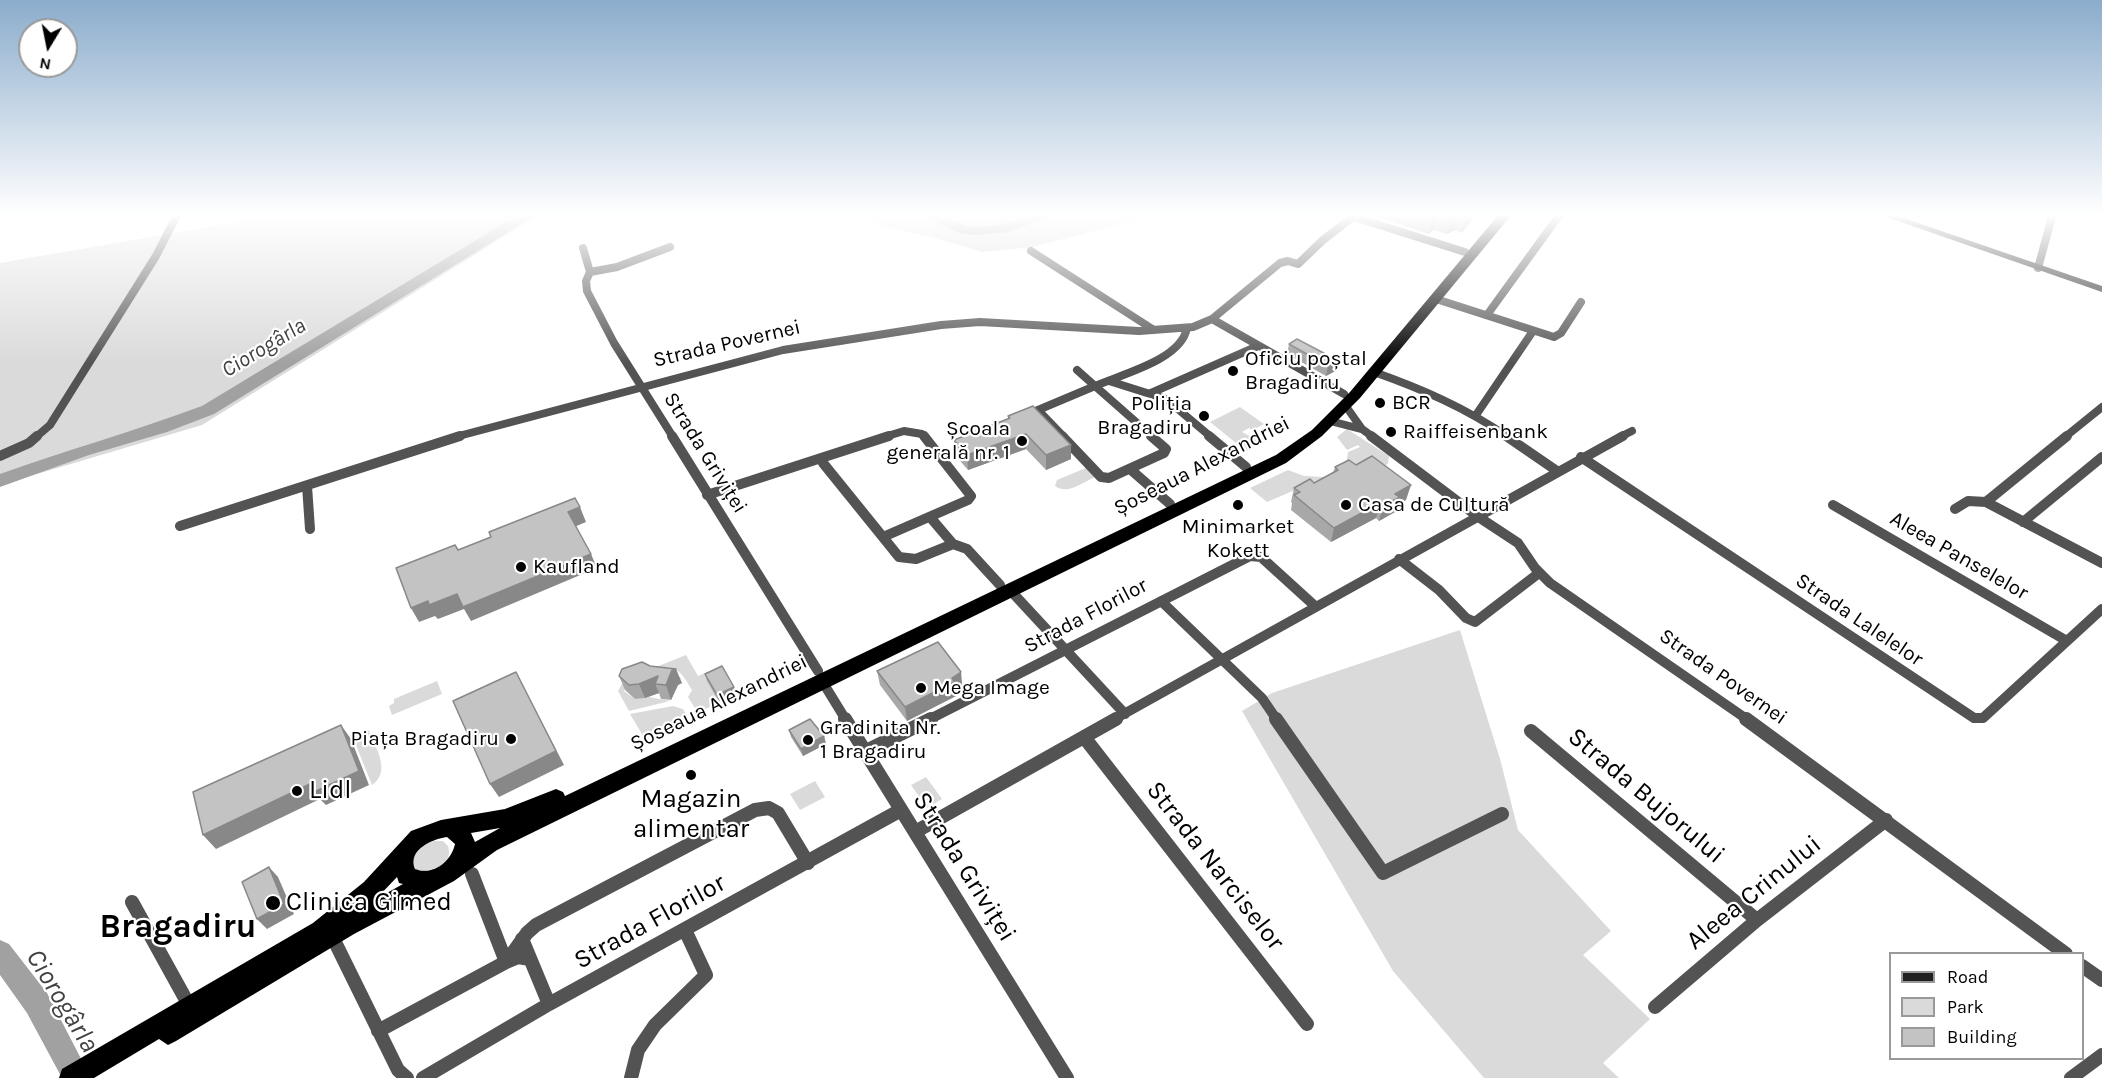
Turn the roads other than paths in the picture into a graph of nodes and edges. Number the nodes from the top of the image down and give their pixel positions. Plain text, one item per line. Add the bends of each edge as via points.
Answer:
1 (151, 263) edge
2 (587, 263) edge
3 (627, 263) edge
4 (1050, 263) edge
5 (1280, 263) edge
6 (1456, 263) edge
7 (1465, 263) edge
8 (1525, 263) edge
9 (2024, 263) edge
10 (2039, 263) edge
11 (2038, 268) junction
12 (590, 272) junction
13 (2102, 289) edge
14 (1436, 299) junction
15 (1581, 302) dead end
16 (1487, 315) junction
17 (1211, 320) junction
18 (1187, 328) junction
19 (1156, 331) junction
20 (1533, 331) junction
21 (1258, 345) junction
22 (1077, 370) dead end
23 (1374, 372) junction
24 (1109, 381) junction
25 (640, 386) junction
26 (1095, 386) junction
27 (1151, 393) junction
28 (1345, 399) junction
29 (2102, 407) edge
30 (1476, 415) junction
31 (1330, 421) junction
32 (1362, 429) junction
33 (1632, 431) dead end
34 (0, 456) edge
35 (1581, 458) junction
36 (2102, 458) edge
37 (823, 459) junction
38 (1246, 467) junction
39 (1130, 469) junction
40 (1557, 471) junction
41 (307, 486) junction
42 (707, 495) junction
43 (1986, 502) junction
44 (1170, 504) junction
45 (1833, 505) dead end
46 (1955, 509) dead end
47 (1478, 516) junction
48 (930, 517) junction
49 (2023, 522) junction
50 (180, 526) dead end
51 (310, 529) dead end
52 (882, 537) junction
53 (953, 544) junction
54 (1399, 559) junction
55 (2102, 563) edge
56 (1539, 573) junction
57 (1005, 587) junction
58 (1161, 601) junction
59 (1316, 607) junction
60 (2102, 609) edge
61 (2067, 641) junction
62 (1066, 651) junction
63 (1223, 659) junction
64 (820, 676) junction
65 (1125, 714) junction
66 (1531, 731) dead end
67 (1084, 737) junction
68 (864, 752) junction
69 (901, 810) junction
70 (1502, 814) dead end
71 (1886, 820) junction
72 (449, 828) junction
73 (915, 832) junction
74 (405, 853) junction
75 (808, 863) junction
76 (463, 872) junction
77 (431, 880) junction
78 (132, 902) dead end
79 (1757, 920) junction
80 (685, 930) junction
81 (332, 936) junction
82 (522, 939) junction
83 (2063, 952) edge
84 (530, 959) junction
85 (506, 962) junction
86 (2084, 967) edge
87 (2102, 980) edge
88 (549, 1004) junction
89 (190, 1007) junction
90 (1655, 1007) dead end
91 (1307, 1024) dead end
92 (378, 1031) junction
93 (151, 1037) junction
94 (2102, 1055) edge
95 (71, 1078) edge
96 (93, 1078) edge
97 (407, 1078) edge
98 (423, 1078) edge
99 (632, 1078) edge
100 (1067, 1078) edge
101 (2071, 1078) edge

1 - 34 street via 50,425 29,443
2 - 12 street, Strada Griviței
3 - 12 street
4 - 19 street
5 - 17 street
6 - 28 highway, Șoseaua Alexandriei
7 - 14 highway, Șoseaua Alexandriei
8 - 16 street
9 - 11 main road
10 - 11 street
11 - 13 main road
12 - 25 street, Strada Griviței via 586,282 588,294
14 - 16 street
14 - 23 highway, Șoseaua Alexandriei
15 - 20 street via 1557,337
16 - 20 street
17 - 18 street, Strada Povernei
17 - 21 street
18 - 19 street, Strada Povernei
18 - 24 street via 1185,338 1170,354
19 - 25 street, Strada Povernei via 962,323 783,350
20 - 30 street
21 - 27 street
21 - 28 street
22 - 26 street
23 - 28 highway, Șoseaua Alexandriei
23 - 30 street via 1425,390
24 - 26 street
24 - 27 street, Șoseaua Alexandriei
25 - 41 street, Strada Povernei via 465,434
25 - 42 street, Strada Griviței
26 - 39 street via 1166,449
26 - 39 street via 1038,410 1101,477 1109,478
27 - 38 street, Șoseaua Alexandriei via 1166,399
28 - 31 highway, Șoseaua Alexandriei
28 - 32 street
28 - 38 highway, Șoseaua Alexandriei via 1277,451
29 - 43 street
30 - 40 street
31 - 32 street
31 - 57 highway, Șoseaua Alexandriei via 1281,459
32 - 47 street, Strada Povernei
33 - 35 street
35 - 40 street
35 - 61 street, Strada Lalelelor via 1974,718 1983,718
36 - 49 street
37 - 42 street
37 - 48 street via 904,431 922,434 970,494 968,500
37 - 52 street
38 - 44 highway, Șoseaua Alexandriei
39 - 44 street, Șoseaua Alexandriei
40 - 47 street
41 - 50 street, Strada Povernei
41 - 51 street
42 - 64 street, Strada Griviței
43 - 46 street via 1968,501
43 - 49 street
44 - 57 highway, Șoseaua Alexandriei
45 - 61 street, Aleea Panselelor
47 - 54 street
47 - 56 street, Strada Povernei via 1518,543
48 - 52 street
48 - 53 street
49 - 55 street
52 - 53 street via 899,557 910,560
53 - 57 street via 967,549
54 - 56 street via 1475,622
54 - 59 street
56 - 71 street, Strada Povernei
57 - 62 street
57 - 64 highway, Șoseaua Alexandriei
58 - 59 street, Strada Florilor via 1254,555 1264,559
58 - 62 street, Strada Florilor
58 - 63 street
59 - 63 street
60 - 61 street, Strada Lalelelor
62 - 65 street
62 - 68 street, Strada Florilor
63 - 65 street
63 - 70 street via 1262,698 1383,873
64 - 68 street, Strada Griviței
64 - 72 highway, Șoseaua Alexandriei via 537,807 492,821
64 - 76 highway, Șoseaua Alexandriei via 490,843
65 - 67 street
66 - 79 street, Strada Bujorului
67 - 73 street
67 - 91 street, Strada Narciselor
68 - 69 street, Strada Griviței
69 - 73 street, Strada Griviței
69 - 75 street, Strada Florilor
71 - 79 street, Aleea Crinului
71 - 83 street, Strada Povernei
72 - 74 highway, Șoseaua Alexandriei via 423,834
72 - 76 highway via 457,830 465,841
73 - 100 street, Strada Griviței
74 - 77 highway via 402,864 407,876 421,882
74 - 89 highway, Șoseaua Alexandriei via 372,889 327,926
75 - 80 street, Strada Florilor
75 - 82 street via 778,813 763,808 536,925
76 - 77 highway, Șoseaua Alexandriei
76 - 85 street
77 - 81 highway, Șoseaua Alexandriei
78 - 89 street
79 - 90 street, Aleea Crinului
80 - 88 street, Strada Florilor
80 - 99 street via 706,975 655,1025 638,1050
81 - 92 street
81 - 93 highway, Șoseaua Alexandriei
82 - 84 street
82 - 85 street
84 - 85 street via 518,957
84 - 88 street
85 - 92 street
86 - 87 street
88 - 98 street, Strada Florilor
89 - 93 highway, Șoseaua Alexandriei
92 - 97 street via 398,1070
93 - 95 highway, Șoseaua Alexandriei
93 - 96 highway, Șoseaua Alexandriei
94 - 101 street

